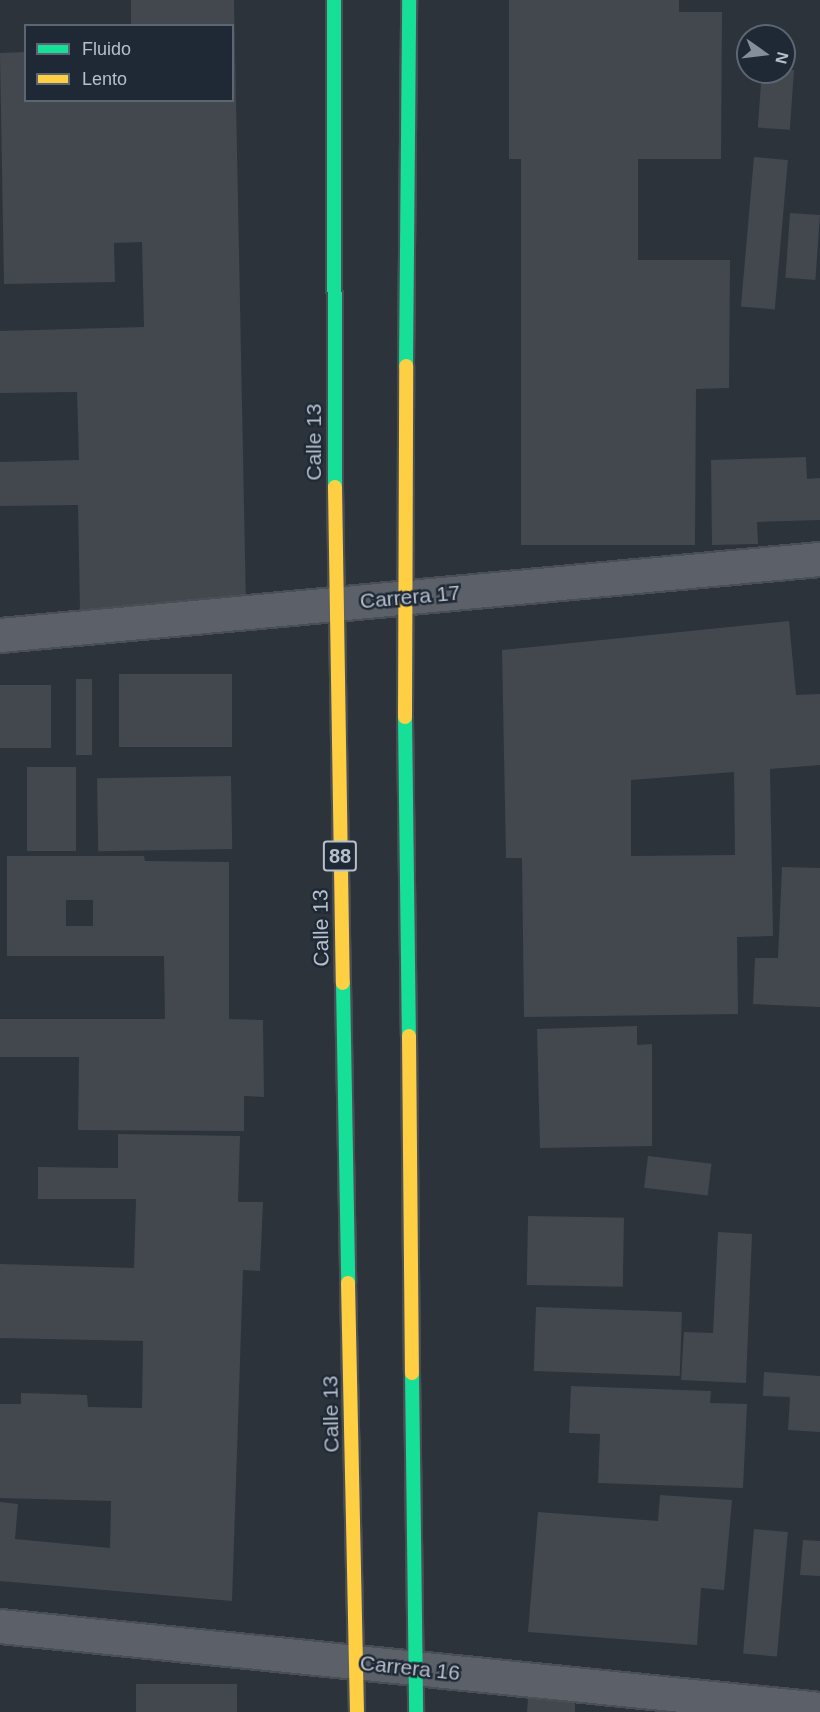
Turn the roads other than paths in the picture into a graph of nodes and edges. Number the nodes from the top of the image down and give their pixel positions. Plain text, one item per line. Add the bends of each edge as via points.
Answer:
1 (334, 0) edge
2 (409, 0) edge
3 (820, 559) edge
4 (404, 598) junction
5 (335, 604) junction
6 (0, 635) edge
7 (0, 1626) edge
8 (357, 1662) junction
9 (416, 1669) junction
10 (820, 1709) edge
11 (357, 1712) edge
12 (416, 1712) edge

1 - 5 highway, Calle 13 / 88
2 - 4 highway
3 - 4 street, Carrera 17
4 - 5 street, Carrera 17
4 - 9 highway
5 - 6 street, Carrera 17
5 - 8 highway, Calle 13 / 88
7 - 8 street, Carrera 16
8 - 9 street, Carrera 16
8 - 11 highway, Calle 13 / 88
9 - 10 street, Carrera 16
9 - 12 highway

